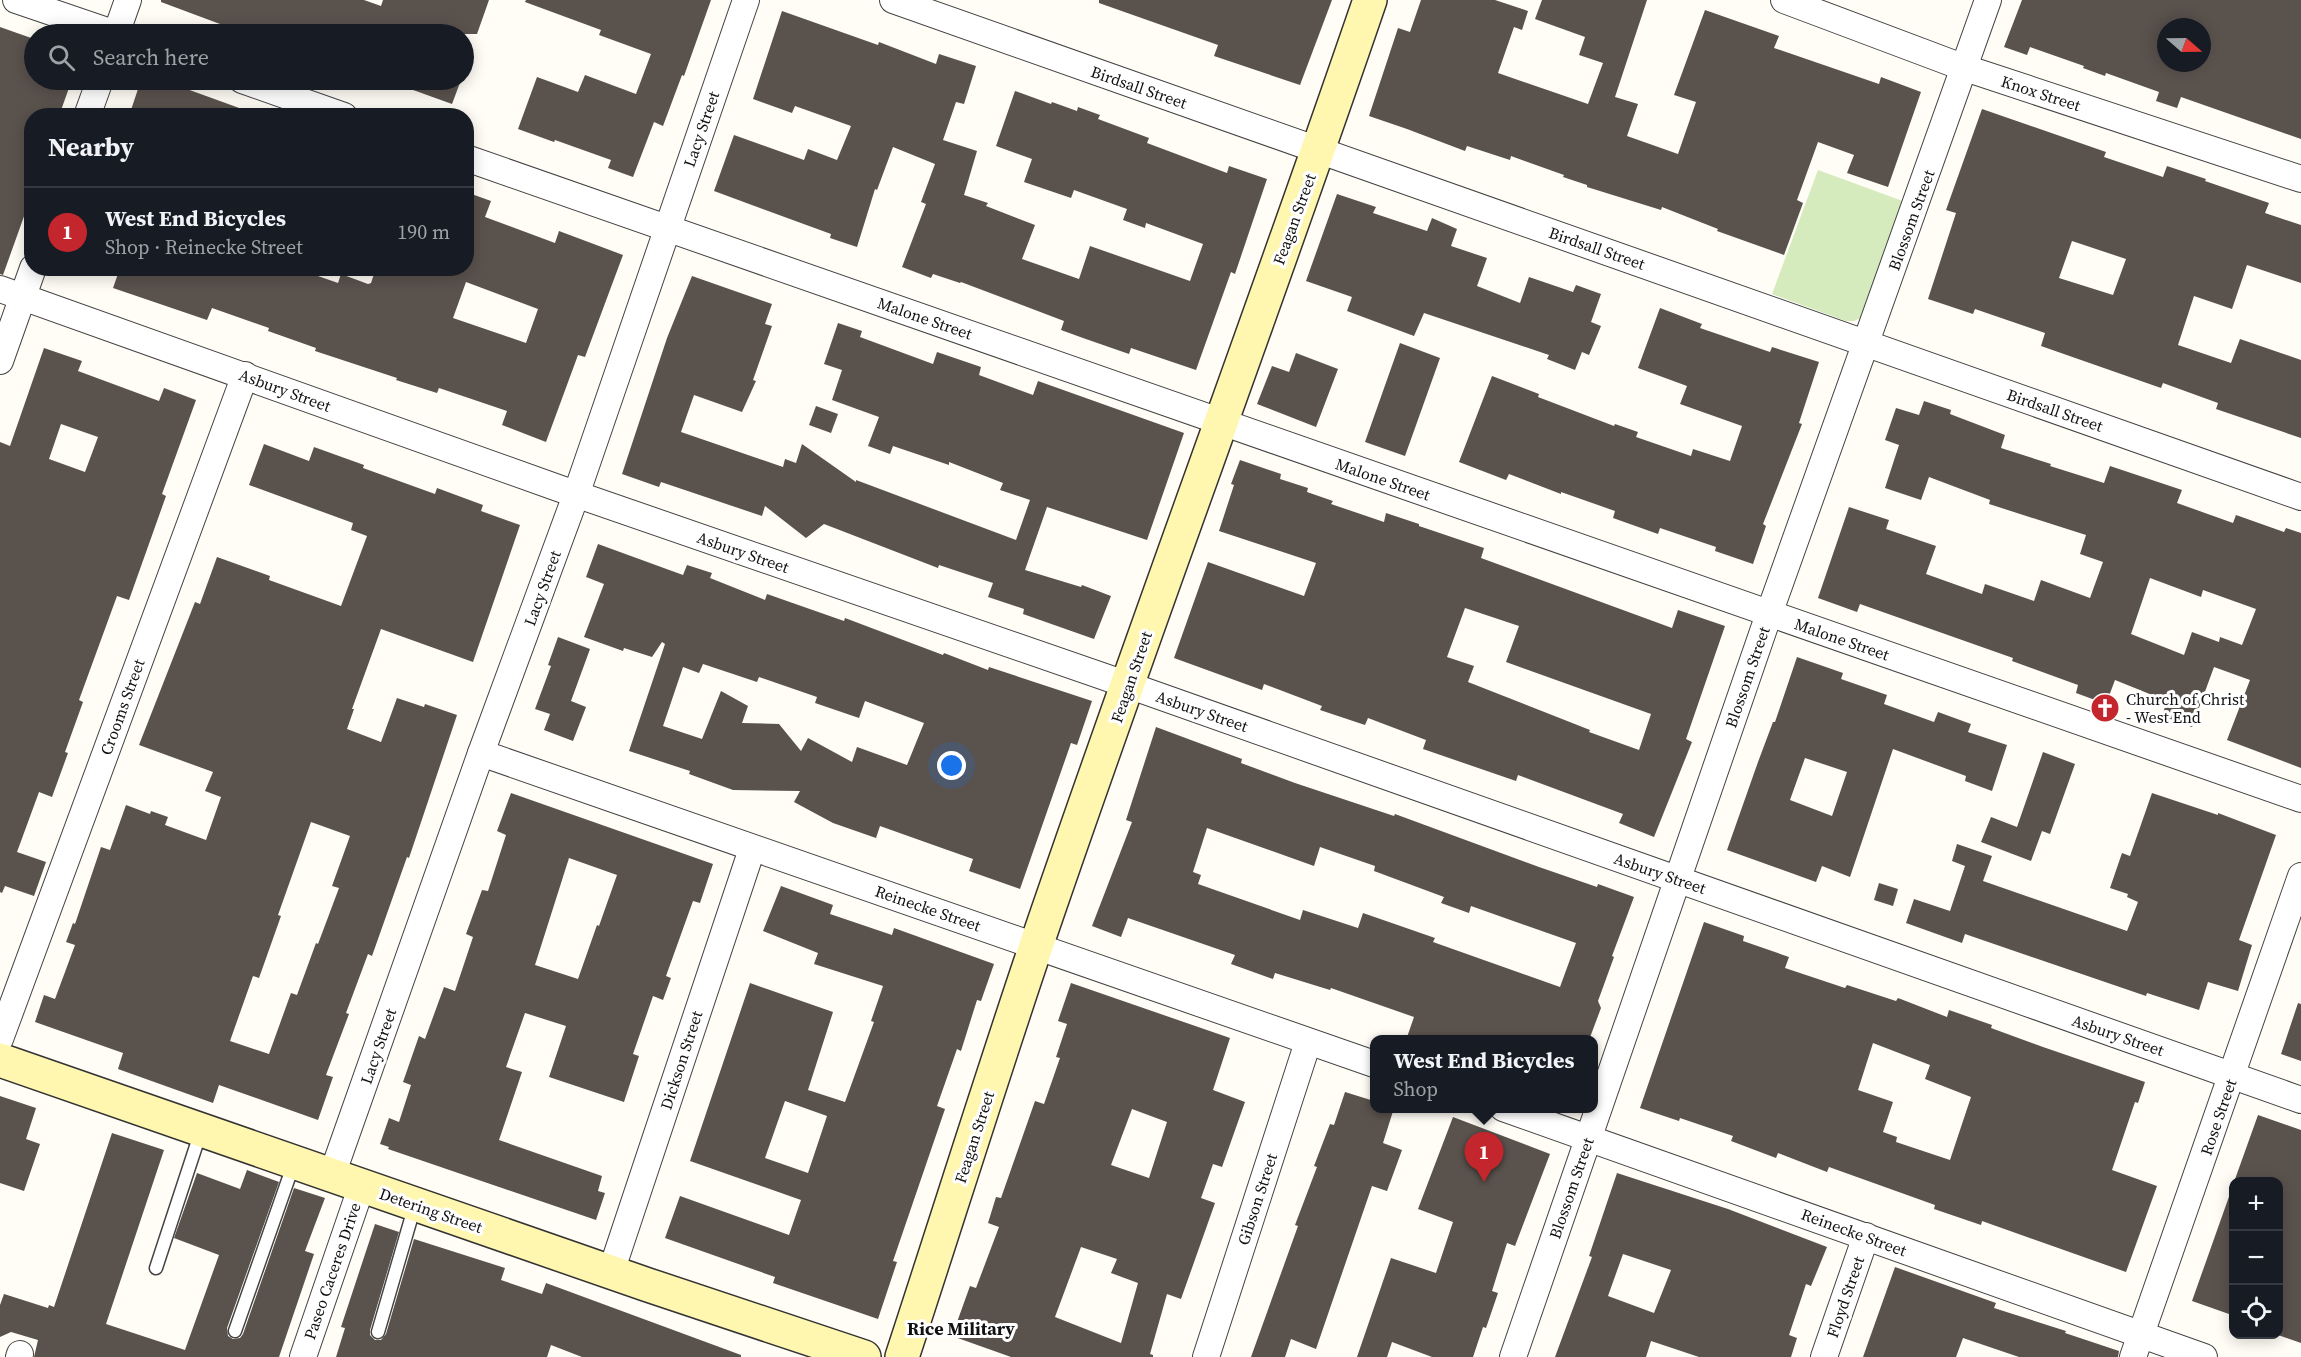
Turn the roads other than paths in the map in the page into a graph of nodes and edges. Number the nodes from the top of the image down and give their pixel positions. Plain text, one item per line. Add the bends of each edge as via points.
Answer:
1 (16, 0) edge
2 (128, 0) edge
3 (746, 0) edge
4 (893, 0) edge
5 (1370, 0) edge
6 (1784, 0) edge
7 (1988, 0) edge
8 (87, 24) edge
9 (120, 24) edge
10 (1965, 68) junction
11 (96, 90) edge
12 (271, 90) edge
13 (90, 108) edge
14 (322, 108) edge
15 (1319, 150) junction
16 (474, 161) edge
17 (2301, 179) edge
18 (668, 227) junction
19 (26, 276) edge
20 (11, 293) edge
21 (1866, 343) junction
22 (0, 361) edge
23 (245, 375) junction
24 (1220, 422) junction
25 (576, 495) junction
26 (2301, 496) edge
27 (1769, 614) junction
28 (1128, 685) junction
29 (481, 753) junction
30 (2301, 799) edge
31 (752, 849) junction
32 (2301, 876) edge
33 (1677, 879) junction
34 (1036, 945) junction
35 (0, 1039) edge
36 (1308, 1042) junction
37 (0, 1060) edge
38 (1370, 1063) edge
39 (2232, 1076) junction
40 (2301, 1100) edge
41 (1598, 1109) edge
42 (1517, 1113) edge
43 (1597, 1113) edge
44 (202, 1130) junction
45 (1588, 1138) junction
46 (295, 1162) junction
47 (347, 1180) junction
48 (415, 1204) junction
49 (1866, 1236) junction
50 (156, 1268) dead end
51 (611, 1272) junction
52 (235, 1331) dead end
53 (378, 1332) dead end
54 (2137, 1346) edge
55 (303, 1357) edge
56 (864, 1357) edge
57 (902, 1357) edge
58 (1206, 1357) edge
59 (1513, 1357) edge
60 (1824, 1357) edge
61 (2204, 1357) edge

1 - 8 street
2 - 9 street
3 - 18 street, Lacy Street
4 - 15 street, Birdsall Street
5 - 15 street, Feagan Street
6 - 10 street, Knox Street
7 - 10 street, Blossom Street
10 - 17 street, Knox Street
10 - 21 street, Blossom Street
11 - 13 street
12 - 14 street
15 - 21 street, Birdsall Street
15 - 24 street, Feagan Street
16 - 18 street, Malone Street
18 - 24 street, Malone Street
18 - 25 street, Lacy Street
19 - 20 street
20 - 22 street
20 - 23 street, Asbury Street
21 - 26 street, Birdsall Street
21 - 27 street, Blossom Street
23 - 25 street, Asbury Street
23 - 35 street, Crooms Street
24 - 27 street, Malone Street
24 - 28 street, Feagan Street
25 - 28 street, Asbury Street
25 - 29 street, Lacy Street
27 - 30 street, Malone Street
27 - 33 street, Blossom Street
28 - 33 street, Asbury Street
28 - 34 street, Feagan Street
29 - 31 street, Reinecke Street
29 - 47 street, Lacy Street
31 - 34 street, Reinecke Street
31 - 51 street, Dickson Street
32 - 39 street, Rose Street
33 - 39 street, Asbury Street
33 - 41 street, Blossom Street
34 - 36 street, Reinecke Street
34 - 57 street, Feagan Street
36 - 38 street, Reinecke Street
36 - 58 street, Gibson Street
37 - 44 street, Detering Street
39 - 40 street, Asbury Street
39 - 54 street, Rose Street
42 - 45 street, Reinecke Street
43 - 45 street, Blossom Street
44 - 46 street, Detering Street
44 - 50 lane
45 - 49 street, Reinecke Street
45 - 59 street, Blossom Street
46 - 47 street, Detering Street
46 - 52 lane
47 - 48 street, Detering Street
47 - 55 street, Paseo Caceres Drive
48 - 51 street, Detering Street
48 - 53 lane
49 - 54 street, Reinecke Street
49 - 60 street, Floyd Street
51 - 56 street, Detering Street
54 - 61 street, Reinecke Street

